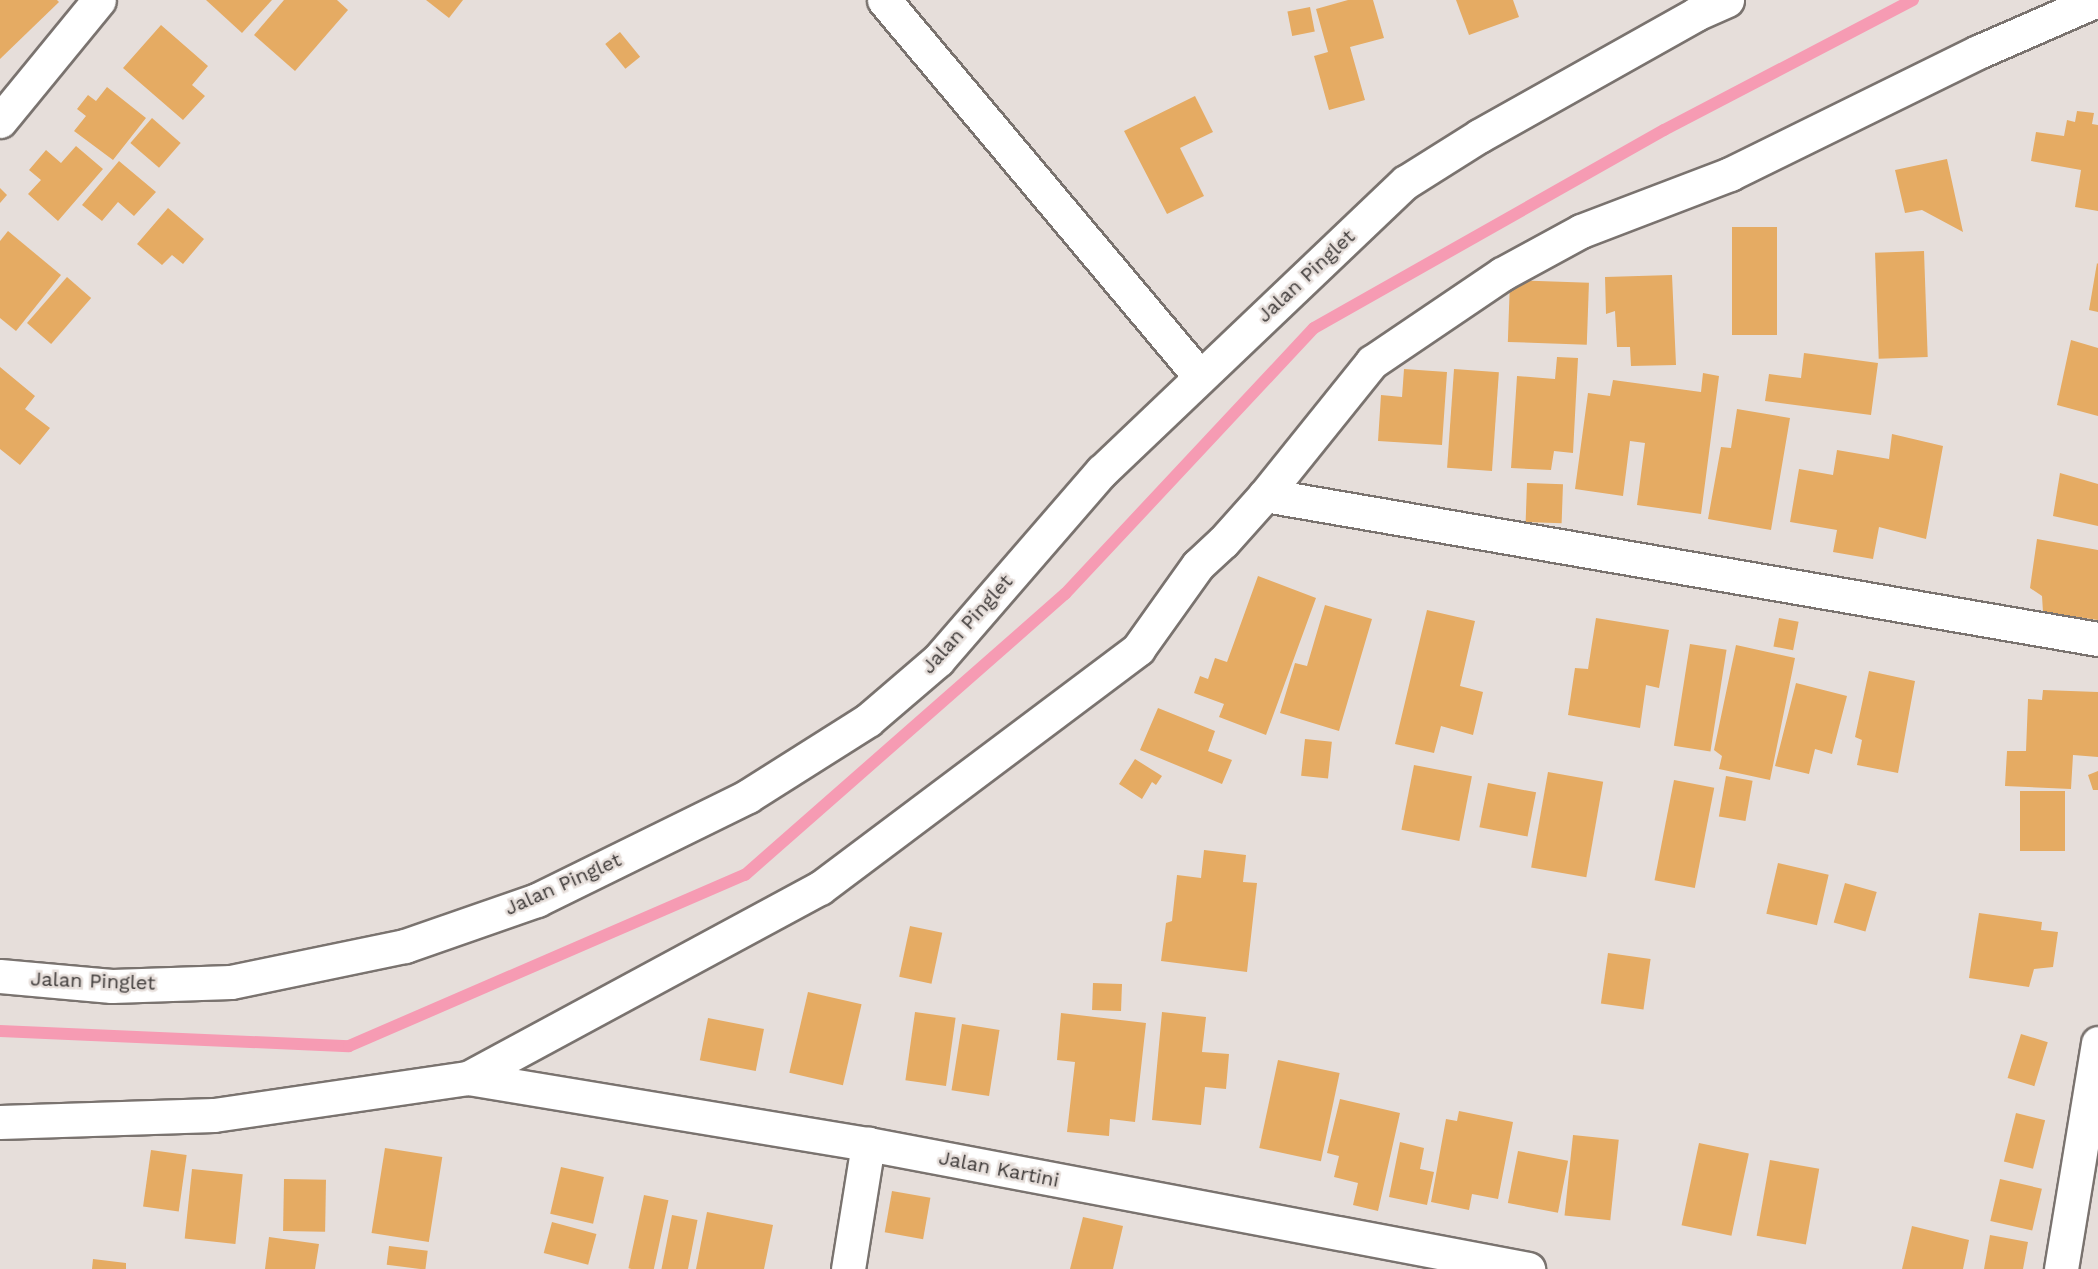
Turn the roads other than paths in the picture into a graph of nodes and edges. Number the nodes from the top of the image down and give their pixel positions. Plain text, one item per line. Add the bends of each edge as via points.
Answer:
1 (99, 0) edge
2 (884, 0) edge
3 (1727, 0) edge
4 (2097, 0) edge
5 (0, 121) edge
6 (1199, 376) junction
7 (1264, 495) junction
8 (2098, 639) edge
9 (0, 976) edge
10 (2098, 1043) edge
11 (468, 1078) junction
12 (0, 1122) edge
13 (868, 1144) junction
14 (848, 1269) edge
15 (1528, 1269) edge
16 (2061, 1269) edge

1 - 5 street
2 - 6 street
3 - 6 street, Jalan Pinglet via 1479,135 1406,182
4 - 7 street via 1978,52 1730,174 1581,231 1502,274 1372,362
6 - 9 street, Jalan Pinglet via 1102,471 938,660 868,720 748,796 537,900 405,946 231,982 112,986
7 - 8 street
7 - 11 street via 1198,565 1138,649 820,888
10 - 16 street
11 - 12 street via 214,1115
11 - 13 street, Jalan Kartini
13 - 14 street
13 - 15 street, Jalan Kartini

